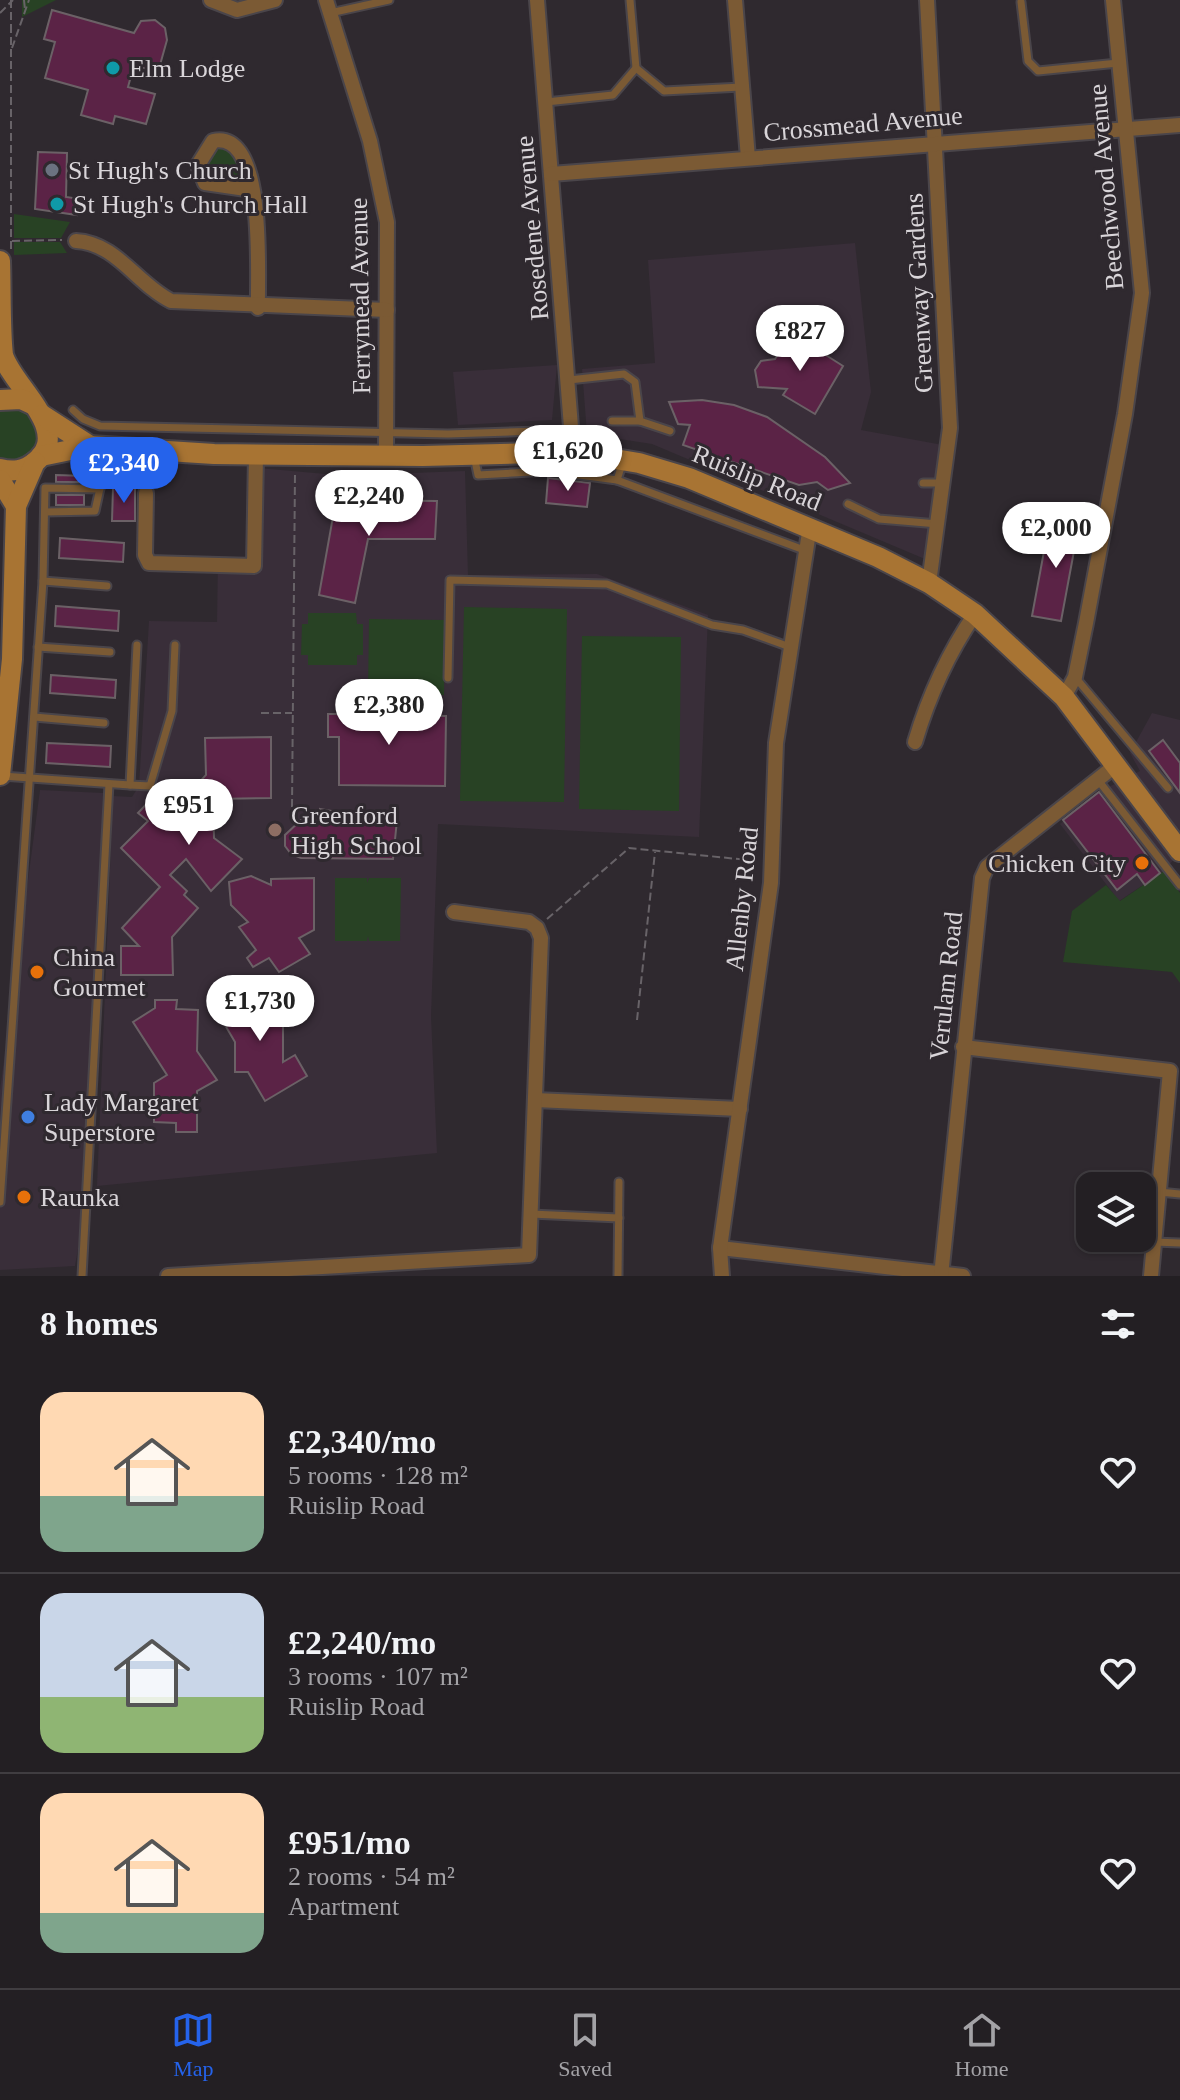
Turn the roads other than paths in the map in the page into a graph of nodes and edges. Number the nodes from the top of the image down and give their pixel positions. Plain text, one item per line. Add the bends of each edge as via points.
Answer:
1 (211, 0) edge
2 (275, 0) edge
3 (389, 0) edge
4 (537, 0) edge
5 (630, 0) edge
6 (735, 0) edge
7 (927, 0) edge
8 (1113, 0) edge
9 (1021, 2) dead end
10 (328, 7) edge
11 (1118, 63) junction
12 (636, 68) junction
13 (742, 87) junction
14 (546, 102) junction
15 (1180, 125) edge
16 (1124, 128) junction
17 (935, 142) junction
18 (748, 158) junction
19 (551, 174) junction
20 (253, 190) dead end
21 (70, 240) road end
22 (6, 256) edge
23 (258, 308) junction
24 (387, 310) junction
25 (2, 357) edge
26 (569, 380) junction
27 (0, 400) edge
28 (39, 410) junction
29 (73, 410) dead end
30 (612, 421) dead end
31 (640, 421) junction
32 (571, 430) junction
33 (670, 431) dead end
34 (386, 433) junction
35 (90, 446) junction
36 (120, 449) junction
37 (573, 452) junction
38 (256, 455) junction
39 (386, 456) junction
40 (38, 459) junction
41 (624, 459) junction
42 (548, 462) junction
43 (0, 469) edge
44 (0, 480) edge
45 (617, 480) junction
46 (923, 483) dead end
47 (940, 483) junction
48 (100, 489) junction
49 (146, 493) dead end
50 (848, 504) dead end
51 (45, 512) junction
52 (10, 520) edge
53 (938, 524) junction
54 (810, 526) junction
55 (804, 550) junction
56 (7, 573) edge
57 (43, 581) junction
58 (929, 583) junction
59 (107, 586) dead end
60 (975, 614) junction
61 (137, 645) dead end
62 (175, 645) dead end
63 (38, 647) junction
64 (790, 647) junction
65 (110, 652) dead end
66 (1075, 677) junction
67 (448, 678) dead end
68 (1064, 697) junction
69 (4, 698) edge
70 (34, 717) junction
71 (104, 723) dead end
72 (915, 742) dead end
73 (1116, 765) junction
74 (0, 775) edge
75 (29, 778) junction
76 (1098, 780) junction
77 (109, 784) junction
78 (130, 785) junction
79 (1168, 788) dead end
80 (1173, 853) edge
81 (1180, 885) edge
82 (454, 912) dead end
83 (963, 1047) junction
84 (535, 1100) junction
85 (3, 1107) edge
86 (740, 1109) junction
87 (619, 1182) dead end
88 (1159, 1192) junction
89 (1180, 1194) edge
90 (0, 1202) edge
91 (531, 1214) junction
92 (619, 1218) junction
93 (1156, 1222) edge
94 (1156, 1242) edge
95 (1180, 1243) edge
96 (720, 1248) junction
97 (1153, 1252) edge
98 (308, 1272) edge
99 (941, 1275) edge
100 (82, 1276) edge
101 (168, 1276) edge
102 (618, 1276) edge
103 (722, 1276) edge
104 (963, 1276) edge
105 (1151, 1276) edge

1 - 2 street via 237,10
3 - 10 lane
4 - 14 street, Rosedene Avenue
5 - 12 lane
6 - 13 street
7 - 17 street, Greenway Gardens
8 - 11 street, Beechwood Avenue
9 - 11 lane via 1032,69
10 - 24 street, Ferrymead Avenue via 381,186 387,222
11 - 16 street, Beechwood Avenue
12 - 13 lane via 664,91 675,93
12 - 14 lane via 613,95
13 - 18 street
14 - 19 street, Rosedene Avenue
15 - 16 street, Crossmead Avenue
16 - 17 street, Crossmead Avenue
16 - 66 street, Beechwood Avenue via 1142,293 1125,414
17 - 18 street, Crossmead Avenue
17 - 47 street, Greenway Gardens via 950,428
18 - 19 street, Crossmead Avenue
19 - 26 street, Rosedene Avenue
20 - 23 street
21 - 23 street via 107,249 153,292 171,301
22 - 25 main road
23 - 24 street
24 - 34 street, Ferrymead Avenue
25 - 28 main road
26 - 31 lane via 624,374 635,382
26 - 32 street, Rosedene Avenue
27 - 28 main road via 21,399
28 - 35 main road, Ruislip Road
28 - 40 main road via 48,434
29 - 34 lane via 100,426
30 - 31 lane
31 - 33 lane
32 - 34 lane
32 - 37 street, Rosedene Avenue
34 - 39 street, Ferrymead Avenue
35 - 36 main road, Ruislip Road
35 - 40 main road, Ruislip Road
36 - 38 main road, Ruislip Road via 215,460
36 - 48 lane
37 - 41 main road, Ruislip Road
37 - 42 main road, Ruislip Road
38 - 39 main road, Ruislip Road
38 - 49 street via 254,566 149,563
39 - 42 main road, Ruislip Road via 474,455
40 - 43 main road, Ruislip Road via 15,471
40 - 52 main road
41 - 45 lane
41 - 54 main road, Ruislip Road via 689,478
42 - 45 lane
44 - 52 main road
45 - 55 lane
46 - 47 lane
47 - 53 street, Greenway Gardens
48 - 51 lane via 98,509 91,513
48 - 51 lane via 45,488
50 - 53 lane via 879,519
51 - 57 lane
52 - 56 main road
53 - 58 street, Greenway Gardens
54 - 55 street, Allenby Road
54 - 58 main road, Ruislip Road
55 - 64 street, Allenby Road
56 - 69 main road
57 - 59 lane
57 - 63 lane
58 - 60 main road, Ruislip Road
60 - 68 main road, Ruislip Road
60 - 72 street via 947,656
61 - 78 lane
62 - 78 lane via 172,711 150,786
63 - 65 lane
63 - 70 lane
64 - 67 lane via 712,625 607,584 450,580
64 - 86 street, Allenby Road via 776,743 773,863
66 - 68 street, Beechwood Avenue
66 - 79 lane
68 - 73 main road, Ruislip Road
69 - 74 main road
70 - 71 lane
70 - 75 lane
73 - 76 street, Verulam Road
73 - 80 main road, Ruislip Road
74 - 75 lane
75 - 77 lane
75 - 85 lane
76 - 80 lane
76 - 83 street, Verulam Road via 987,867
77 - 78 lane
77 - 100 lane
80 - 81 lane
82 - 84 street via 529,922 537,928 541,938
83 - 88 street via 1170,1071
83 - 99 street, Verulam Road
84 - 86 street
84 - 91 street
85 - 90 lane
86 - 96 street, Allenby Road
87 - 92 lane
88 - 89 lane
88 - 93 street
91 - 92 lane
91 - 98 street via 529,1255
92 - 102 lane
94 - 95 lane
96 - 99 street
96 - 103 street, Allenby Road
97 - 105 street
98 - 101 street
99 - 104 street

